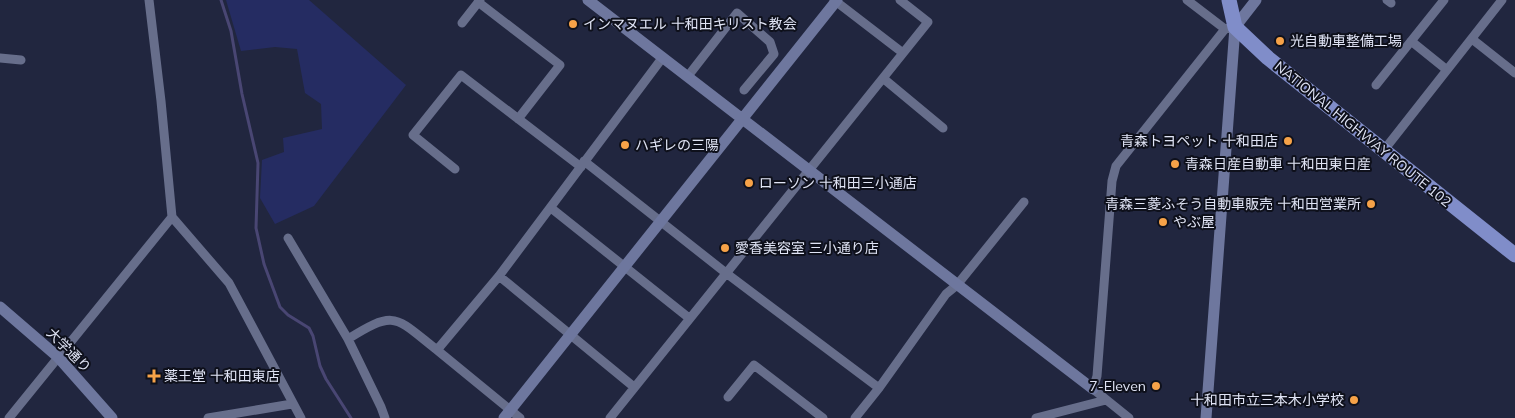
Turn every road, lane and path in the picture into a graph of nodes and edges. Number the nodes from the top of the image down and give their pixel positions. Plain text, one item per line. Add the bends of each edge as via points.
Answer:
1 (149, 0) edge
2 (588, 0) edge
3 (900, 0) edge
4 (1187, 0) edge
5 (1229, 0) edge
6 (1256, 0) edge
7 (1444, 0) edge
8 (1502, 0) edge
9 (479, 1) edge
10 (835, 1) edge
11 (462, 23) dead end
12 (1230, 28) junction
13 (1472, 38) junction
14 (1411, 41) junction
15 (903, 53) junction
16 (663, 57) junction
17 (0, 58) edge
18 (20, 60) dead end
19 (1447, 70) junction
20 (1515, 73) edge
21 (688, 76) junction
22 (884, 79) junction
23 (1376, 85) dead end
24 (744, 90) dead end
25 (518, 119) junction
26 (743, 119) junction
27 (943, 128) dead end
28 (1384, 150) junction
29 (582, 164) junction
30 (455, 169) dead end
31 (808, 171) junction
32 (1024, 202) dead end
33 (551, 208) junction
34 (172, 217) junction
35 (661, 221) junction
36 (288, 238) dead end
37 (1515, 255) edge
38 (625, 267) junction
39 (726, 273) junction
40 (499, 276) junction
41 (957, 285) junction
42 (0, 306) edge
43 (689, 318) junction
44 (570, 336) junction
45 (348, 339) junction
46 (437, 350) junction
47 (58, 357) junction
48 (634, 387) junction
49 (879, 388) junction
50 (1094, 389) junction
51 (728, 397) dead end
52 (1106, 400) junction
53 (292, 404) junction
54 (507, 414) edge
55 (1057, 415) edge
56 (9, 418) edge
57 (112, 418) edge
58 (208, 418) edge
59 (300, 418) edge
60 (385, 418) edge
61 (520, 418) edge
62 (610, 418) edge
63 (823, 418) edge
64 (856, 418) edge
65 (1036, 418) edge
66 (1129, 418) edge
67 (1206, 418) edge

1 - 34 street
2 - 16 street
3 - 15 street via 928,22
4 - 12 street
5 - 12 highway
6 - 12 street
7 - 14 street
8 - 13 street
9 - 11 street
9 - 25 street via 560,65
10 - 15 street
10 - 26 street
12 - 28 highway, NATIONAL HIGHWAY ROUTE 102
12 - 50 street via 1116,166 1112,181
12 - 67 street
13 - 19 street
13 - 20 street
14 - 19 street
14 - 23 street
15 - 22 street
16 - 21 street
16 - 29 street
17 - 18 street
19 - 28 street
21 - 24 street via 736,13 770,42 774,54
21 - 26 street
22 - 27 street
22 - 31 street
25 - 29 street
25 - 30 street via 461,75 413,135
26 - 31 street
26 - 35 street
28 - 37 highway, NATIONAL HIGHWAY ROUTE 102
29 - 33 street
29 - 35 street
31 - 39 street
31 - 41 street
32 - 41 street
33 - 38 street
33 - 40 street
34 - 47 street
34 - 53 street via 229,283
35 - 38 street
35 - 39 street
36 - 45 street
38 - 43 street
38 - 44 street
39 - 43 street
39 - 49 street
40 - 44 street
40 - 46 street
41 - 49 street via 946,294
41 - 50 street
42 - 47 street, 大学通り
43 - 48 street
44 - 48 street
44 - 54 street
45 - 46 street via 372,324 389,319 398,321
45 - 60 street
46 - 54 street
47 - 56 street
47 - 57 street, 大学通り
48 - 62 street
49 - 64 street
50 - 52 street
51 - 63 street via 754,365
52 - 55 street
52 - 66 street
53 - 58 street
53 - 59 street
54 - 61 street
55 - 65 street

